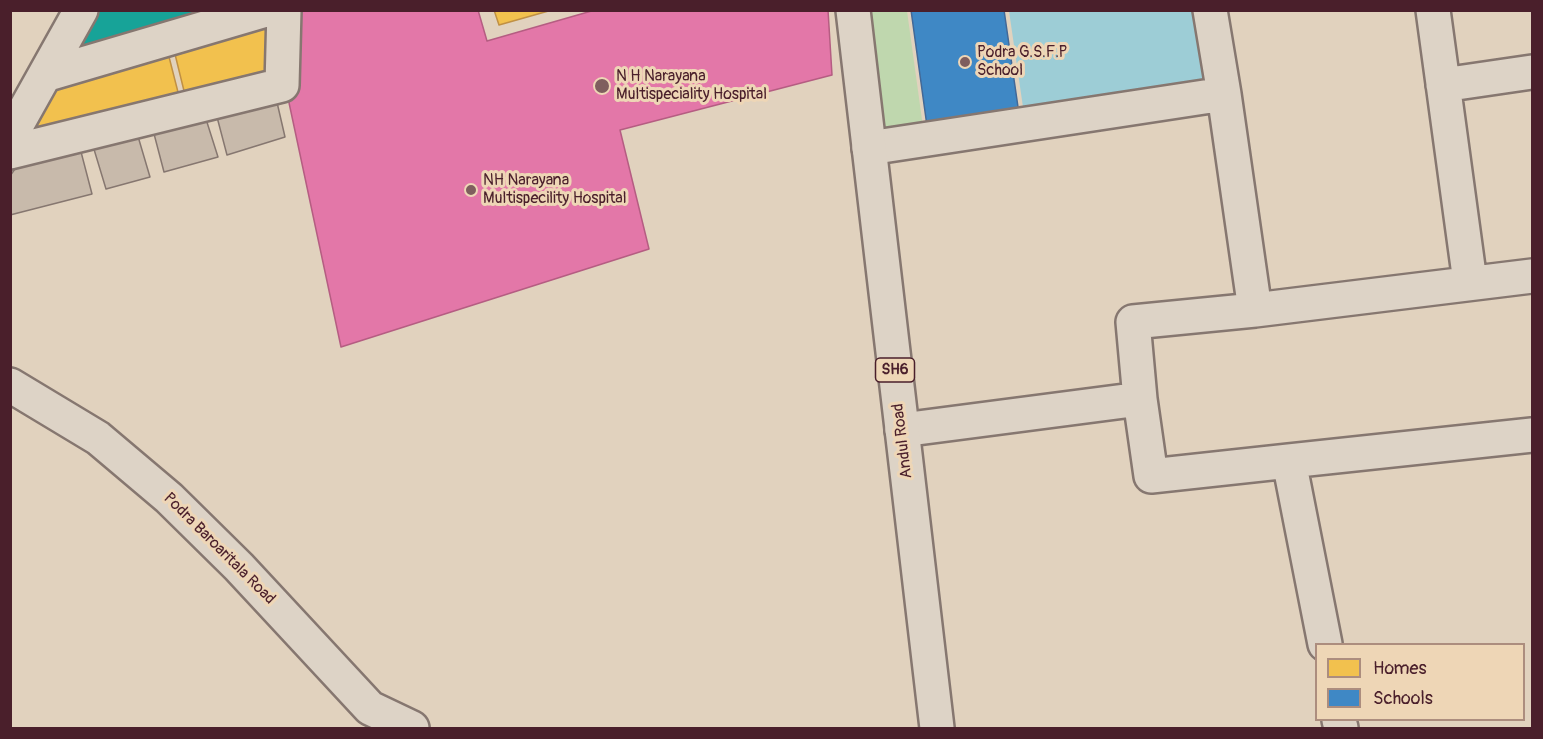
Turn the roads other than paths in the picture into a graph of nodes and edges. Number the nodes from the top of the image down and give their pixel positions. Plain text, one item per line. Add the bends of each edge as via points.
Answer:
1 (81, 10) edge
2 (266, 10) edge
3 (284, 10) edge
4 (853, 10) edge
5 (1210, 10) edge
6 (1433, 10) edge
7 (1533, 72) edge
8 (45, 75) junction
9 (1443, 85) junction
10 (1224, 94) junction
11 (10, 137) edge
12 (869, 148) junction
13 (10, 152) edge
14 (1533, 276) edge
15 (1470, 282) junction
16 (1255, 310) junction
17 (10, 385) edge
18 (1140, 399) junction
19 (902, 430) junction
20 (1533, 435) edge
21 (1289, 461) junction
22 (1325, 643) edge
23 (412, 729) edge
24 (937, 729) edge

1 - 8 street
2 - 8 street
3 - 13 street via 282,85
4 - 12 street, Andul Road / SH6
5 - 10 street
6 - 9 street
7 - 9 street
8 - 11 street
9 - 15 street
10 - 12 street
10 - 16 street
12 - 19 street, Andul Road / SH6
14 - 15 street
15 - 16 street
16 - 18 street via 1133,322
17 - 23 street, Podra Baroaritala Road via 98,438 169,498 370,708
18 - 19 street
18 - 21 street via 1151,476
19 - 24 street, Andul Road / SH6
20 - 21 street
21 - 22 street

